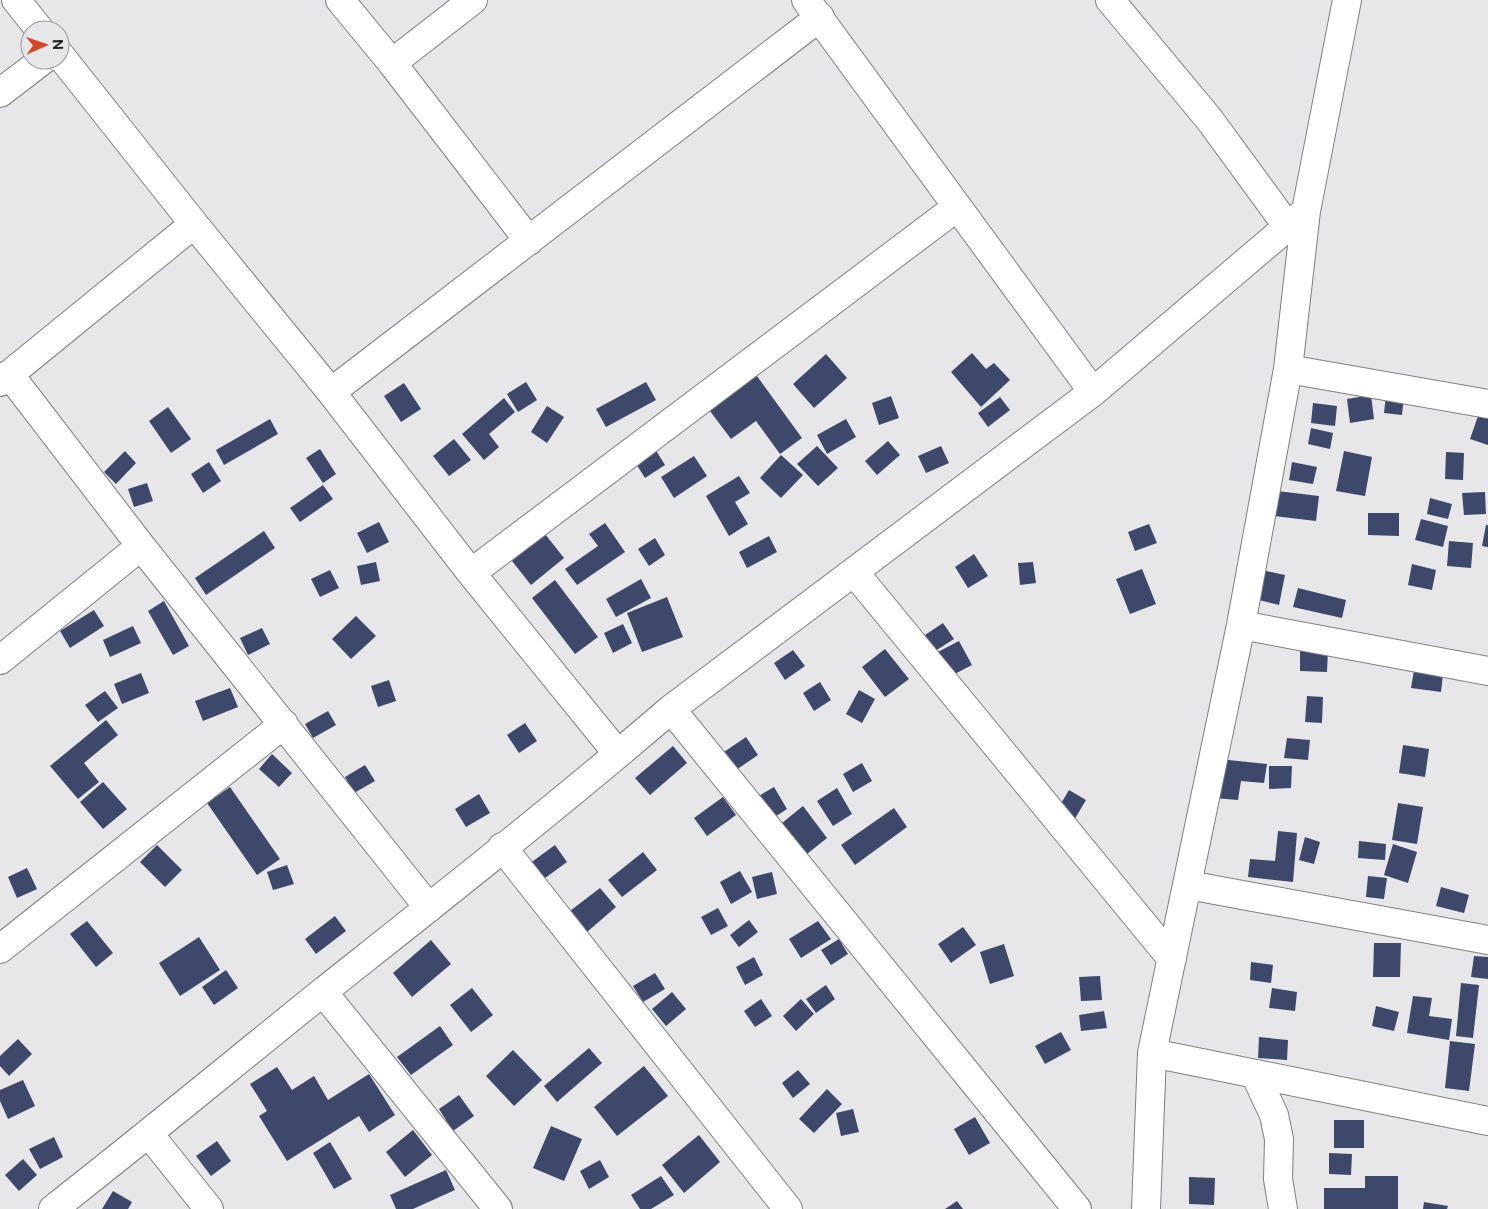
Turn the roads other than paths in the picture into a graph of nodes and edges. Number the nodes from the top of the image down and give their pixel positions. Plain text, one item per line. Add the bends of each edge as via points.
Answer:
1 (16, 0) edge
2 (340, 0) edge
3 (473, 0) edge
4 (1110, 0) edge
5 (1347, 0) edge
6 (813, 9) edge
7 (32, 20) edge
8 (392, 63) junction
9 (70, 68) edge
10 (30, 70) edge
11 (0, 93) edge
12 (957, 207) junction
13 (1297, 219) junction
14 (194, 224) junction
15 (529, 240) junction
16 (1288, 369) junction
17 (5, 378) edge
18 (331, 392) junction
19 (1093, 392) junction
20 (1488, 404) edge
21 (141, 546) junction
22 (854, 572) junction
23 (471, 573) junction
24 (1241, 625) junction
25 (0, 660) edge
26 (1488, 671) edge
27 (671, 709) junction
28 (284, 724) junction
29 (618, 754) junction
30 (502, 847) junction
31 (1188, 885) junction
32 (429, 908) junction
33 (1488, 940) edge
34 (0, 949) edge
35 (1172, 960) junction
36 (323, 992) junction
37 (1152, 1052) junction
38 (1255, 1074) junction
39 (1488, 1121) edge
40 (149, 1134) junction
41 (53, 1209) edge
42 (209, 1209) edge
43 (498, 1209) edge
44 (788, 1209) edge
45 (1077, 1209) edge
46 (1146, 1209) edge
47 (1284, 1209) edge

1 - 7 street
2 - 8 street
3 - 8 street
4 - 13 street
5 - 13 street
6 - 12 street
6 - 15 street
8 - 15 street
9 - 14 street
10 - 11 street
12 - 19 street
12 - 23 street
13 - 16 street
13 - 19 street
14 - 17 street
14 - 18 street
15 - 18 street
16 - 20 street
16 - 24 street
17 - 21 street
18 - 23 street
19 - 22 street
21 - 25 street
21 - 28 street
22 - 27 street
22 - 35 street
23 - 29 street
24 - 26 street
24 - 31 street
27 - 29 street
27 - 45 street
28 - 32 street
28 - 34 street
29 - 30 street
30 - 32 street
30 - 44 street
31 - 33 street
31 - 35 street
32 - 36 street
35 - 37 street
36 - 40 street
36 - 43 street
37 - 38 street
37 - 46 street
38 - 39 street
38 - 47 street via 1274,1116 1279,1140 1278,1179
40 - 41 street
40 - 42 street

